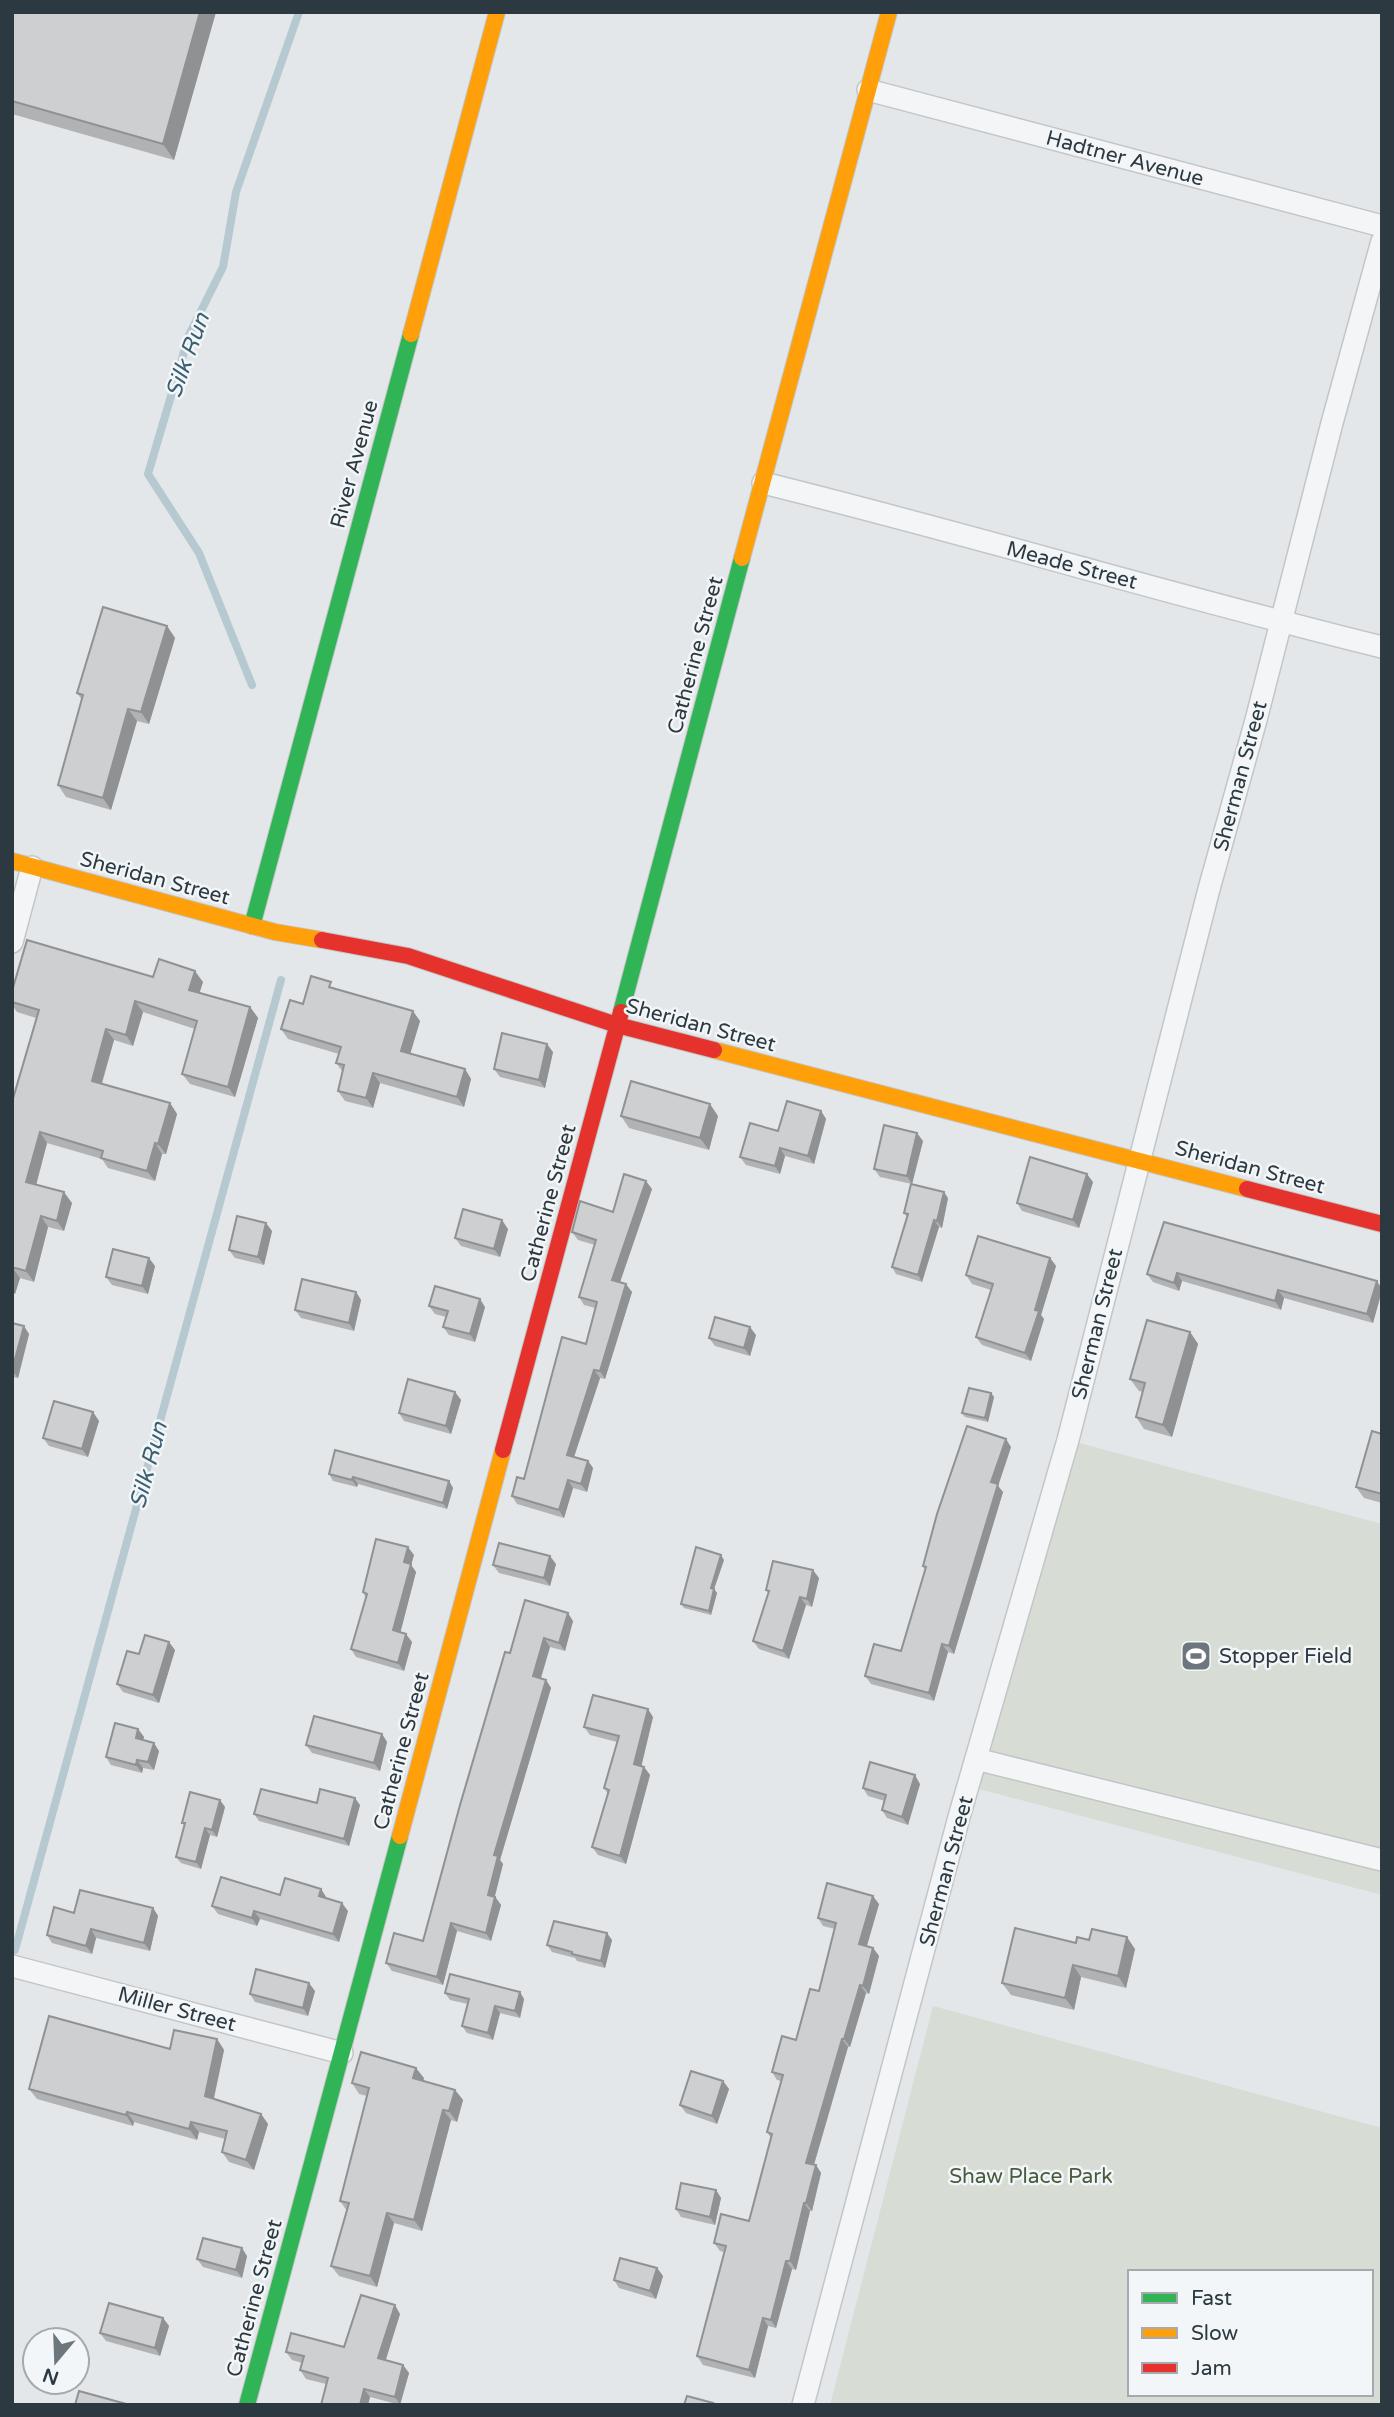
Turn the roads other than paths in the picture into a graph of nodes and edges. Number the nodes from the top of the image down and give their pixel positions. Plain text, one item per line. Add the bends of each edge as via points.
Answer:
1 (497, 12) edge
2 (889, 12) edge
3 (868, 90) junction
4 (1382, 226) edge
5 (1382, 241) edge
6 (763, 483) junction
7 (1282, 622) junction
8 (1382, 647) edge
9 (22, 864) edge
10 (252, 926) junction
11 (12, 942) edge
12 (617, 1025) junction
13 (1139, 1160) junction
14 (1382, 1224) edge
15 (976, 1759) junction
16 (1382, 1860) edge
17 (12, 1966) edge
18 (342, 2053) junction
19 (247, 2405) edge
20 (803, 2405) edge

1 - 10 street, River Avenue
2 - 3 street, Catherine Street
3 - 4 street, Hadtner Avenue
3 - 6 street, Catherine Street
5 - 7 street, Sherman Street
6 - 7 street, Meade Street
6 - 12 street, Catherine Street
7 - 8 street, Meade Street
7 - 13 street, Sherman Street
9 - 10 street, Sheridan Street
9 - 11 street
10 - 12 street, Sheridan Street via 408,956
12 - 13 street, Sheridan Street
12 - 18 street, Catherine Street
13 - 14 street, Sheridan Street
13 - 15 street, Sherman Street via 1068,1440
15 - 16 street
15 - 20 street, Sherman Street
17 - 18 street, Miller Street
18 - 19 street, Catherine Street

